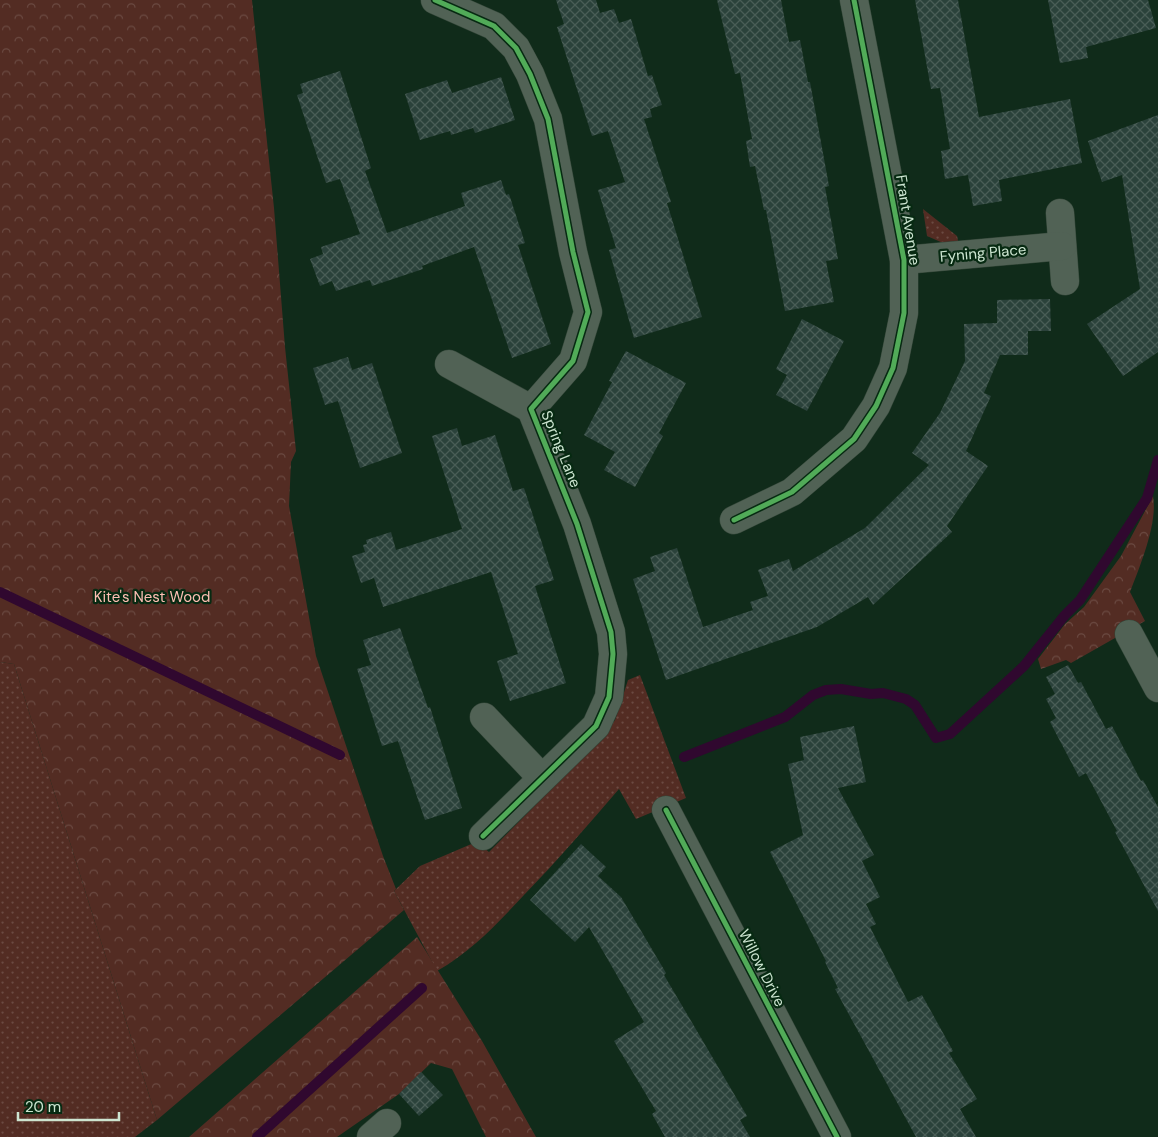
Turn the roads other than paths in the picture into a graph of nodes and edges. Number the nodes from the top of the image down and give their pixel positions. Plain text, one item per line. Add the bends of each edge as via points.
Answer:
1 (435, 0) edge
2 (854, 0) edge
3 (1060, 213) dead end
4 (1062, 246) junction
5 (904, 260) junction
6 (1065, 281) dead end
7 (449, 364) dead end
8 (531, 409) junction
9 (734, 520) dead end
10 (1129, 634) dead end
11 (1158, 688) edge
12 (484, 717) dead end
13 (541, 777) junction
14 (666, 810) dead end
15 (483, 836) dead end
16 (837, 1137) edge

1 - 8 street, Spring Lane via 494,26 516,48 548,119 573,252 588,312 573,361
2 - 5 street, Frant Avenue
3 - 4 street
4 - 5 street, Fyning Place
4 - 6 street
5 - 9 street, Frant Avenue via 904,313 893,368 876,406 860,431 854,440 792,492
7 - 8 street, Spring Lane
8 - 13 street, Spring Lane via 577,524 611,632 613,654 609,697 596,726
10 - 11 street
12 - 13 street
13 - 15 street, Spring Lane
14 - 16 street, Willow Drive

